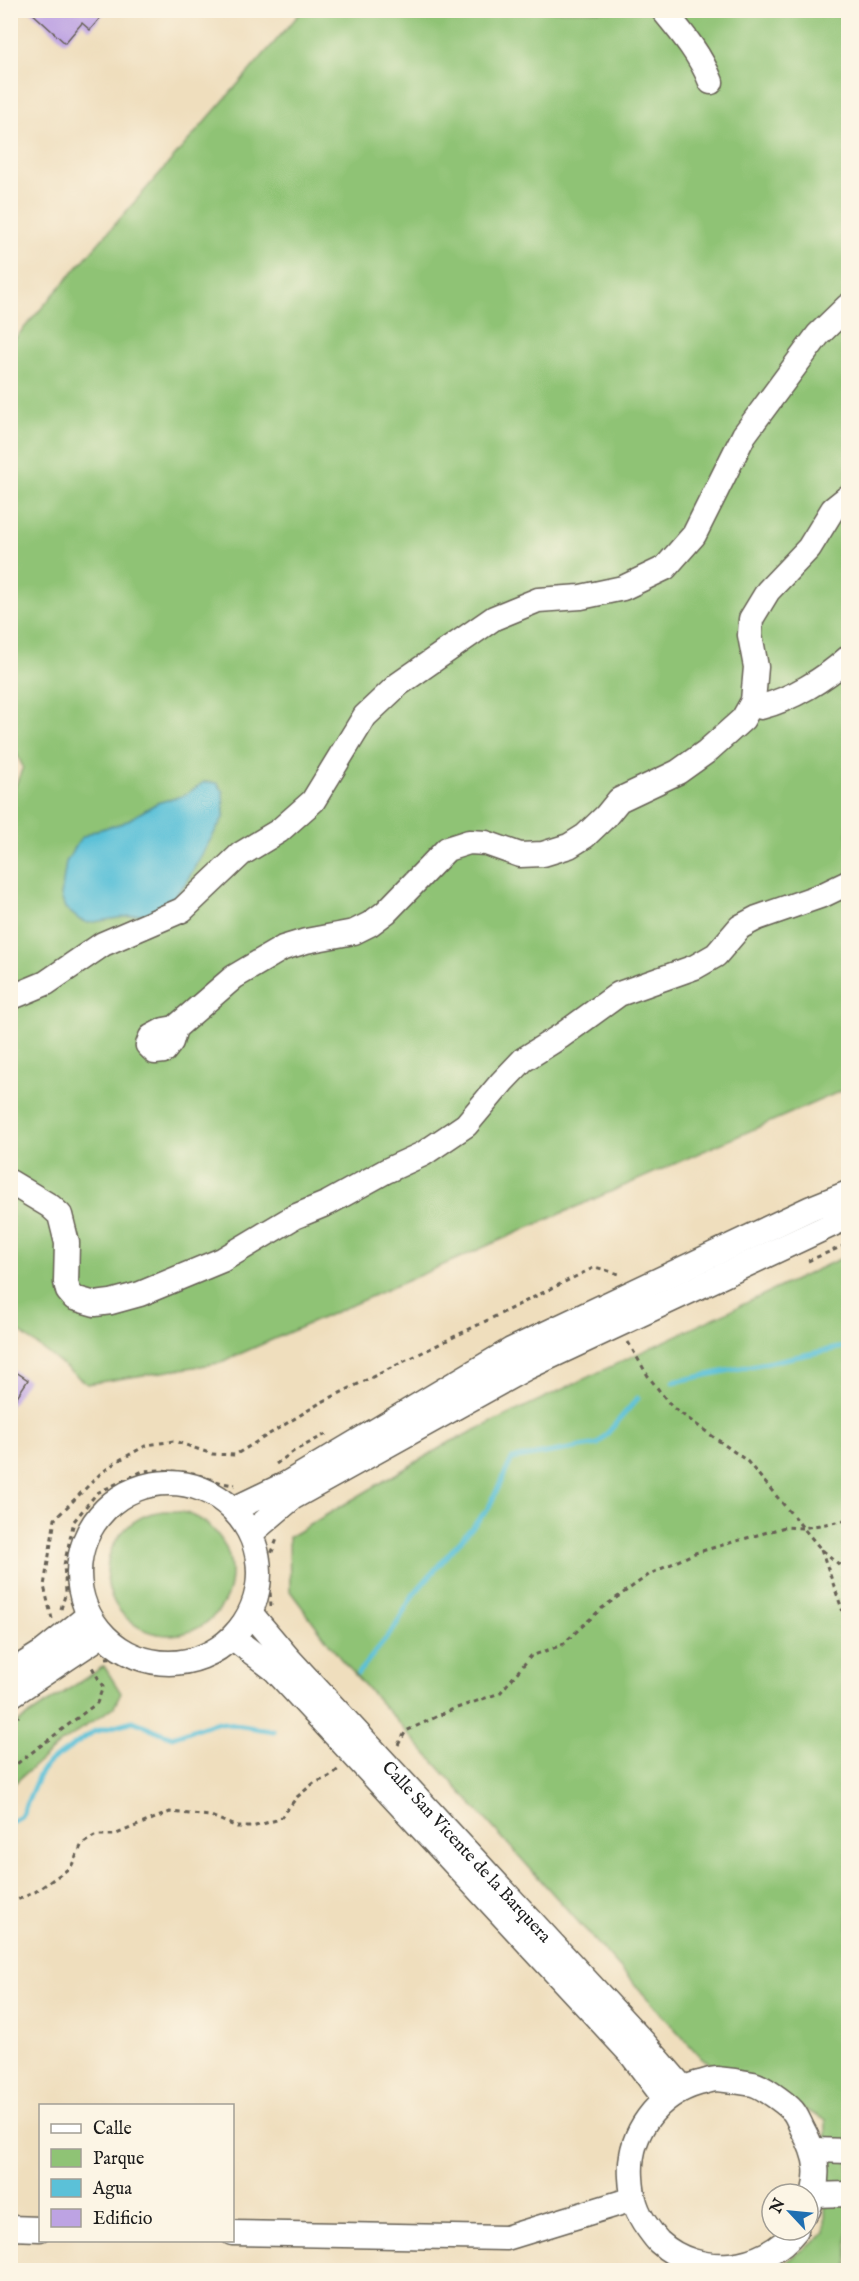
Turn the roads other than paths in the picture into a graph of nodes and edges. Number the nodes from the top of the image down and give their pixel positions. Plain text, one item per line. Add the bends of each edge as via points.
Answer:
1 (663, 10) edge
2 (711, 82) dead end
3 (849, 306) edge
4 (849, 497) edge
5 (849, 658) edge
6 (753, 701) junction
7 (849, 883) edge
8 (10, 998) edge
9 (175, 1028) dead end
10 (10, 1182) edge
11 (849, 1192) edge
12 (849, 1217) edge
13 (234, 1509) junction
14 (252, 1533) junction
15 (261, 1613) junction
16 (95, 1625) junction
17 (230, 1648) junction
18 (10, 1673) edge
19 (10, 1696) edge
20 (674, 2094) junction
21 (814, 2150) junction
22 (849, 2151) edge
23 (815, 2182) edge
24 (849, 2194) edge
25 (633, 2199) junction
26 (820, 2201) edge
27 (10, 2228) edge
28 (39, 2229) edge
29 (234, 2233) edge
30 (785, 2242) edge
31 (712, 2268) edge

1 - 2 street via 689,41
3 - 8 street via 818,335 744,435 694,535 665,568 623,588 581,597 538,600 494,618 399,684 365,716 313,801 279,831 241,854 182,910 103,944 46,983
4 - 6 street via 833,509 809,548 768,591 752,619 750,635 756,668
5 - 6 street via 776,703 761,707
6 - 9 street via 742,719 706,752 678,772 619,800 585,836 568,846 543,854 520,855 486,843 469,842 447,849 370,924 354,932 283,948 234,977
7 - 10 street via 740,927 716,955 695,967 619,994 523,1060 466,1125 423,1154 294,1217 222,1260 140,1294 95,1304 74,1298 66,1282 67,1243 60,1215
11 - 13 street via 511,1350 286,1484
12 - 14 street via 526,1368 292,1498
13 - 14 street
13 - 16 street via 199,1486 166,1482 132,1490 109,1505 96,1519 81,1552 80,1591
14 - 15 street via 259,1556
15 - 17 street
15 - 20 street, Calle San Vicente de la Barquera via 289,1659 637,2035
16 - 17 street via 127,1654 164,1664 198,1659
16 - 18 street
16 - 19 street
17 - 20 street, Calle San Vicente de la Barquera via 275,1670 631,2054
20 - 21 street via 715,2079 755,2085 792,2110
20 - 25 street via 642,2126 630,2160
21 - 22 street
21 - 23 street
24 - 26 street
25 - 29 street via 506,2238
25 - 31 street via 640,2218 659,2242 683,2258
27 - 28 street
30 - 31 street via 755,2261

